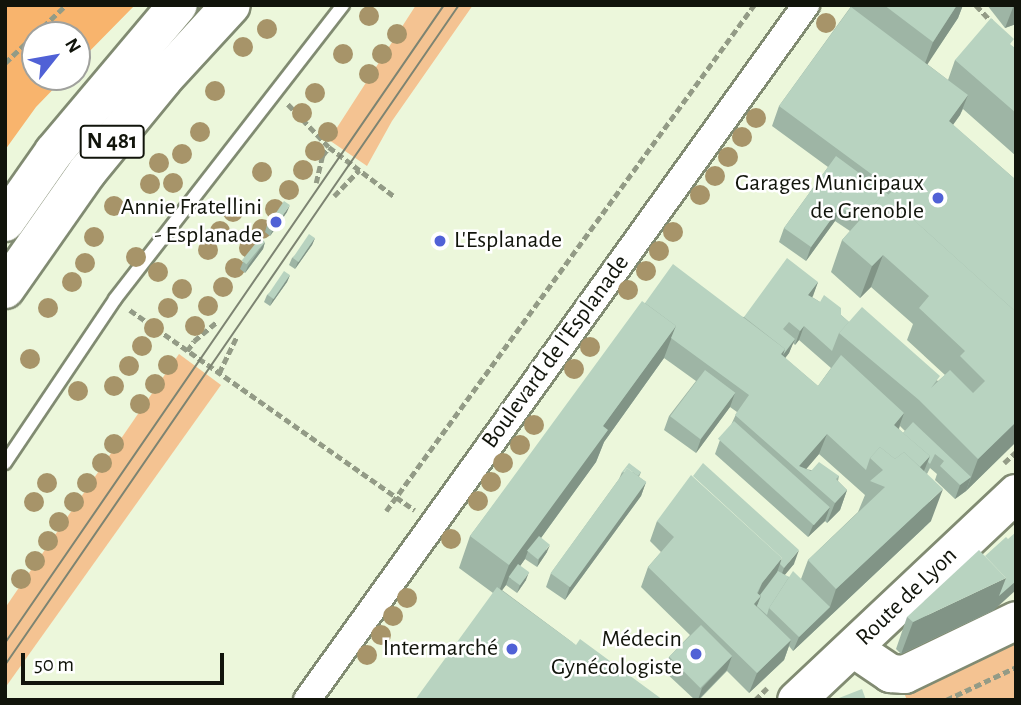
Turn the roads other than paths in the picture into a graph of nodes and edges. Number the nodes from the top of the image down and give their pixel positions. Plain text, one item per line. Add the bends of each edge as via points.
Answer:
1 (178, 5) edge
2 (231, 5) edge
3 (343, 5) edge
4 (806, 5) edge
5 (5, 222) edge
6 (5, 289) edge
7 (5, 463) edge
8 (1016, 493) edge
9 (1016, 620) edge
10 (853, 648) junction
11 (307, 700) edge
12 (796, 700) edge

1 - 5 highway, N 481 via 54,152
2 - 6 highway, N 481 via 87,172
3 - 7 lane via 115,299
4 - 11 street, Boulevard de l'Esplanade
8 - 10 street, Route de Lyon
9 - 10 street via 904,674 890,673
10 - 12 street, Route de Lyon

